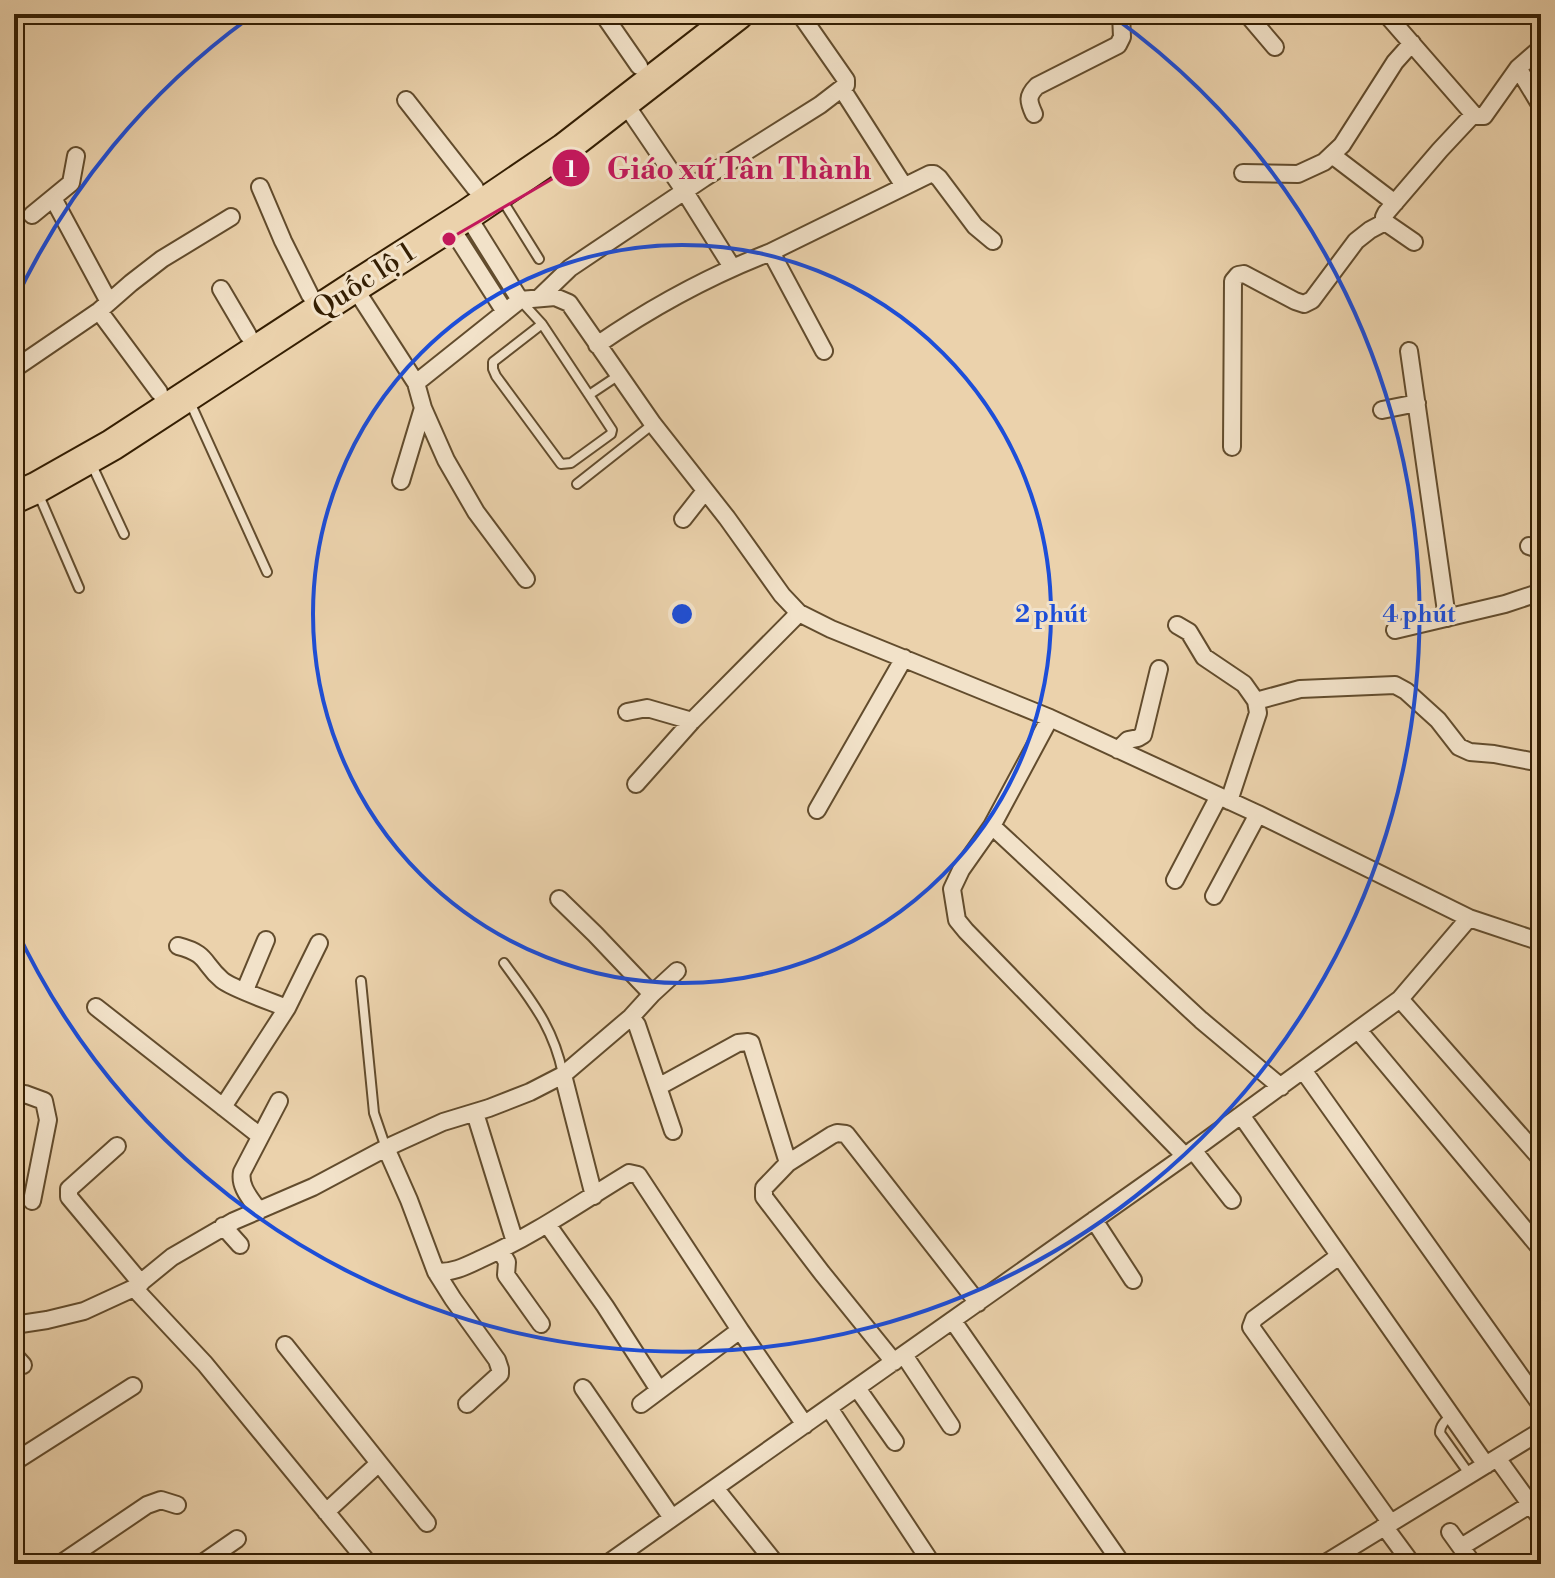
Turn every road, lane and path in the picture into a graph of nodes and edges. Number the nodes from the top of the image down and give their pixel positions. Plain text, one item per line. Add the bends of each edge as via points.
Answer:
1 (603, 14) edge
2 (706, 14) edge
3 (738, 14) edge
4 (800, 14) edge
5 (1121, 14) edge
6 (1247, 14) edge
7 (1386, 14) edge
8 (1412, 43) junction
9 (1275, 47) dead end
10 (1541, 48) edge
11 (639, 66) junction
12 (1518, 68) junction
13 (842, 89) junction
14 (406, 100) dead end
15 (624, 102) junction
16 (1541, 106) edge
17 (1034, 114) dead end
18 (1475, 116) junction
19 (1332, 155) junction
20 (76, 156) dead end
21 (1243, 173) dead end
22 (904, 186) junction
23 (260, 187) dead end
24 (685, 192) junction
25 (53, 198) junction
26 (1395, 203) junction
27 (473, 206) junction
28 (32, 215) dead end
29 (231, 217) dead end
30 (1385, 222) junction
31 (993, 241) dead end
32 (1414, 242) dead end
33 (771, 252) junction
34 (539, 259) dead end
35 (732, 267) junction
36 (354, 287) junction
37 (221, 289) dead end
38 (310, 295) junction
39 (540, 297) junction
40 (520, 300) junction
41 (104, 307) junction
42 (505, 312) junction
43 (542, 324) junction
44 (248, 335) junction
45 (597, 345) junction
46 (824, 351) dead end
47 (1409, 351) dead end
48 (14, 369) edge
49 (619, 375) junction
50 (416, 383) junction
51 (173, 394) junction
52 (589, 395) junction
53 (1417, 403) junction
54 (423, 408) junction
55 (1382, 410) dead end
56 (653, 424) junction
57 (1232, 447) dead end
58 (89, 458) junction
59 (401, 481) dead end
60 (577, 484) dead end
61 (21, 488) edge
62 (705, 491) junction
63 (683, 519) dead end
64 (124, 534) dead end
65 (267, 572) dead end
66 (526, 579) dead end
67 (79, 588) dead end
68 (1541, 592) edge
69 (799, 613) junction
70 (1447, 618) junction
71 (1177, 625) dead end
72 (1395, 630) dead end
73 (904, 658) junction
74 (1159, 669) dead end
75 (1256, 701) junction
76 (627, 712) dead end
77 (1050, 718) junction
78 (692, 721) junction
79 (1118, 750) junction
80 (1541, 763) edge
81 (636, 784) dead end
82 (1224, 798) junction
83 (817, 810) dead end
84 (1258, 814) junction
85 (992, 826) junction
86 (1175, 880) dead end
87 (1214, 896) dead end
88 (559, 899) dead end
89 (1469, 918) junction
90 (266, 940) dead end
91 (1541, 942) edge
92 (319, 943) dead end
93 (178, 946) dead end
94 (504, 963) dead end
95 (677, 971) dead end
96 (361, 981) dead end
97 (245, 990) junction
98 (652, 994) junction
99 (1400, 999) junction
100 (96, 1007) dead end
101 (287, 1008) junction
102 (631, 1017) junction
103 (1358, 1030) junction
104 (1303, 1070) junction
105 (563, 1075) junction
106 (658, 1087) junction
107 (1281, 1087) junction
108 (14, 1098) edge
109 (279, 1101) dead end
110 (223, 1107) junction
111 (475, 1113) junction
112 (1241, 1115) junction
113 (673, 1131) dead end
114 (260, 1136) junction
115 (117, 1146) dead end
116 (386, 1148) junction
117 (1189, 1153) junction
118 (1541, 1159) edge
119 (788, 1163) junction
120 (594, 1196) junction
121 (1232, 1200) dead end
122 (32, 1201) dead end
123 (259, 1211) junction
124 (1094, 1220) junction
125 (547, 1224) junction
126 (223, 1226) junction
127 (240, 1245) dead end
128 (508, 1246) junction
129 (1541, 1249) edge
130 (1339, 1256) junction
131 (436, 1272) junction
132 (1133, 1280) dead end
133 (138, 1286) junction
134 (978, 1303) junction
135 (953, 1321) junction
136 (541, 1324) dead end
137 (14, 1325) edge
138 (740, 1330) junction
139 (285, 1345) dead end
140 (899, 1359) junction
141 (133, 1386) dead end
142 (583, 1388) dead end
143 (857, 1388) junction
144 (659, 1390) junction
145 (467, 1404) dead end
146 (641, 1404) dead end
147 (1541, 1405) edge
148 (829, 1408) junction
149 (1451, 1416) junction
150 (805, 1425) junction
151 (951, 1426) dead end
152 (1541, 1431) edge
153 (895, 1442) dead end
154 (1492, 1461) junction
155 (14, 1462) edge
156 (379, 1463) junction
157 (1470, 1475) junction
158 (715, 1488) junction
159 (1531, 1504) junction
160 (177, 1505) dead end
161 (326, 1512) junction
162 (672, 1518) junction
163 (1541, 1519) edge
164 (427, 1523) dead end
165 (1387, 1524) junction
166 (1450, 1532) dead end
167 (237, 1539) dead end
168 (1461, 1547) junction
169 (615, 1562) edge
170 (60, 1564) edge
171 (201, 1564) edge
172 (369, 1564) edge
173 (776, 1564) edge
174 (932, 1564) edge
175 (1122, 1564) edge
176 (1324, 1564) edge
177 (1412, 1564) edge
178 (1473, 1564) edge

1 - 11 street
2 - 11 highway, Quốc lộ 1
3 - 15 highway, Quốc lộ 1
4 - 13 street via 846,80
5 - 17 street via 1118,45 1037,86 1028,101
6 - 9 street
7 - 8 street
8 - 18 street
8 - 19 street
10 - 12 street
11 - 27 highway, Quốc lộ 1
12 - 16 street
12 - 18 street via 1484,116
13 - 22 street
13 - 24 street
14 - 27 street
15 - 24 street
15 - 27 highway, Quốc lộ 1 via 564,149
18 - 26 street
19 - 21 street via 1298,174
19 - 26 street
20 - 25 street via 71,183
22 - 31 street via 934,174
22 - 33 street
23 - 38 street
24 - 35 street
24 - 39 street via 570,268
25 - 28 street
25 - 41 street
26 - 30 street
27 - 34 lane
27 - 36 highway, Quốc lộ 1
27 - 38 highway, Quốc lộ 1
27 - 40 street
27 - 42 street
29 - 41 street via 162,259
30 - 32 street
30 - 57 street via 1356,241 1304,304 1244,274 1233,281
33 - 35 street
33 - 46 street
35 - 45 street via 659,304
36 - 50 street
36 - 51 highway, Quốc lộ 1
37 - 44 street
38 - 44 highway, Quốc lộ 1
39 - 40 street
39 - 45 street via 569,303
40 - 42 street
40 - 43 lane
41 - 48 street
41 - 51 street
42 - 50 street
43 - 52 lane
43 - 52 lane via 493,362 493,369 561,464 571,463 611,434
44 - 51 highway, Quốc lộ 1
45 - 49 street
47 - 53 street
49 - 52 lane
49 - 56 street
50 - 54 street
51 - 58 highway, Quốc lộ 1
51 - 61 highway, Quốc lộ 1 via 23,473
51 - 65 lane
53 - 55 street
53 - 70 street
54 - 59 street
54 - 66 street via 476,512
56 - 60 lane
56 - 62 street
58 - 61 highway, Quốc lộ 1
58 - 64 lane
61 - 67 lane
62 - 63 street
62 - 69 street
68 - 70 street
69 - 73 street
69 - 78 street
70 - 72 street
71 - 75 street via 1189,632 1204,657 1244,684
73 - 77 street
73 - 83 street
74 - 79 street via 1143,735
75 - 80 street via 1300,689 1395,685 1438,720 1459,747
75 - 82 street via 1258,713
76 - 78 street via 647,708
77 - 79 street
77 - 85 street
78 - 81 street
79 - 82 street
82 - 84 street
82 - 86 street
84 - 87 street
84 - 89 street
85 - 107 street
85 - 117 street via 952,889 957,920
88 - 98 street
89 - 91 street
89 - 99 street
90 - 97 street
92 - 101 street
93 - 97 street via 196,952 222,980
94 - 105 lane via 551,1034
95 - 98 street
96 - 116 lane via 374,1113
97 - 101 street
98 - 102 street
99 - 103 street
99 - 118 street
100 - 110 street
101 - 110 street
102 - 105 street
102 - 106 street
103 - 104 street
103 - 129 street
104 - 107 street
104 - 147 street
105 - 111 street
105 - 120 street
106 - 113 street
106 - 119 street via 738,1043 751,1043
107 - 112 street
108 - 122 street via 25,1094 44,1101 47,1110
109 - 114 street
110 - 114 street
111 - 116 street
111 - 128 street
112 - 117 street
112 - 130 street
114 - 123 street via 241,1179
115 - 133 street via 68,1193
116 - 123 street
116 - 131 street
117 - 121 street
117 - 124 street
119 - 134 street via 832,1135 846,1134
119 - 140 street via 764,1188 764,1197 822,1273
120 - 125 street
120 - 138 street via 629,1173 638,1175
123 - 126 street
124 - 132 street
124 - 134 street
125 - 128 street
125 - 144 street
126 - 127 street
126 - 133 street via 172,1257
128 - 131 street via 458,1270
128 - 136 street via 506,1275
130 - 149 street
130 - 165 street via 1254,1319 1251,1327
131 - 145 street via 499,1364 500,1374
133 - 137 street via 84,1311
133 - 161 street
134 - 135 street
135 - 140 street
135 - 175 street
138 - 144 street
138 - 150 street
139 - 156 street
140 - 143 street
140 - 151 street
141 - 155 street
142 - 162 street
143 - 148 street
143 - 153 street
144 - 146 street
148 - 150 street
148 - 174 street
149 - 154 street
149 - 157 lane via 1440,1433
150 - 158 street
152 - 154 street
154 - 157 street
154 - 159 street
156 - 161 street
156 - 164 street
157 - 165 street
158 - 162 street
158 - 173 street
159 - 163 street
159 - 168 street
160 - 170 street via 161,1500 147,1505
161 - 172 street
162 - 169 street
165 - 176 street
165 - 177 street
166 - 168 street
167 - 171 street
168 - 178 street

